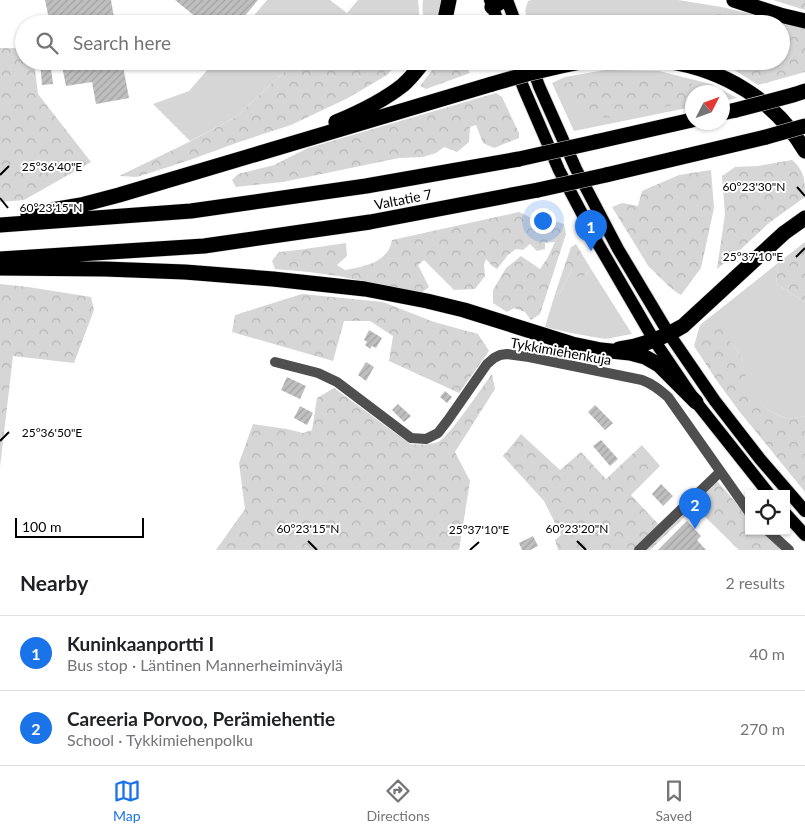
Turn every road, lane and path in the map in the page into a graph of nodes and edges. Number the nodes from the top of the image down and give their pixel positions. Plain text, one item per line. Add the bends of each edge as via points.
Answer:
1 (449, 0) edge
2 (734, 0) edge
3 (498, 2) edge
4 (446, 15) edge
5 (499, 15) edge
6 (509, 15) edge
7 (777, 15) edge
8 (790, 18) edge
9 (805, 21) edge
10 (416, 70) edge
11 (517, 70) edge
12 (533, 70) edge
13 (544, 70) edge
14 (703, 70) edge
15 (799, 93) edge
16 (730, 111) edge
17 (685, 122) edge
18 (805, 126) edge
19 (805, 150) edge
20 (252, 156) junction
21 (804, 219) edge
22 (0, 223) edge
23 (0, 259) edge
24 (0, 268) edge
25 (669, 334) junction
26 (654, 340) junction
27 (602, 350) junction
28 (275, 362) dead end
29 (696, 402) junction
30 (720, 472) junction
31 (766, 490) edge
32 (745, 506) edge
33 (805, 511) edge
34 (790, 518) edge
35 (772, 535) edge
36 (805, 535) edge
37 (639, 550) edge
38 (789, 550) edge

1 - 4 highway
2 - 7 highway
3 - 5 main road
3 - 6 main road
8 - 9 highway
10 - 20 highway via 386,98 361,112
11 - 26 main road via 559,170
12 - 25 main road via 576,169 618,249
13 - 20 highway, bridge
14 - 19 highway via 721,76 761,100 780,117
15 - 16 highway, bridge
17 - 22 highway, Valtatie 7, bridge via 519,159 366,186 191,211
18 - 23 highway, Valtatie 7, bridge via 606,175 370,222 204,246
20 - 22 highway via 81,205 19,215
21 - 25 highway via 784,233 683,326
24 - 27 highway via 185,272 365,289 427,300
25 - 26 highway
25 - 33 main road via 715,401
26 - 27 highway via 637,346
26 - 29 main road
27 - 29 highway via 645,357 659,365
28 - 30 street, Tykkimiehenkuja via 318,373 337,382 411,438 426,439 438,433 488,364 500,355 529,357 642,380 668,397
29 - 31 main road
30 - 32 street, Tykkimiehenkuja
30 - 37 street
34 - 36 main road
35 - 38 street

